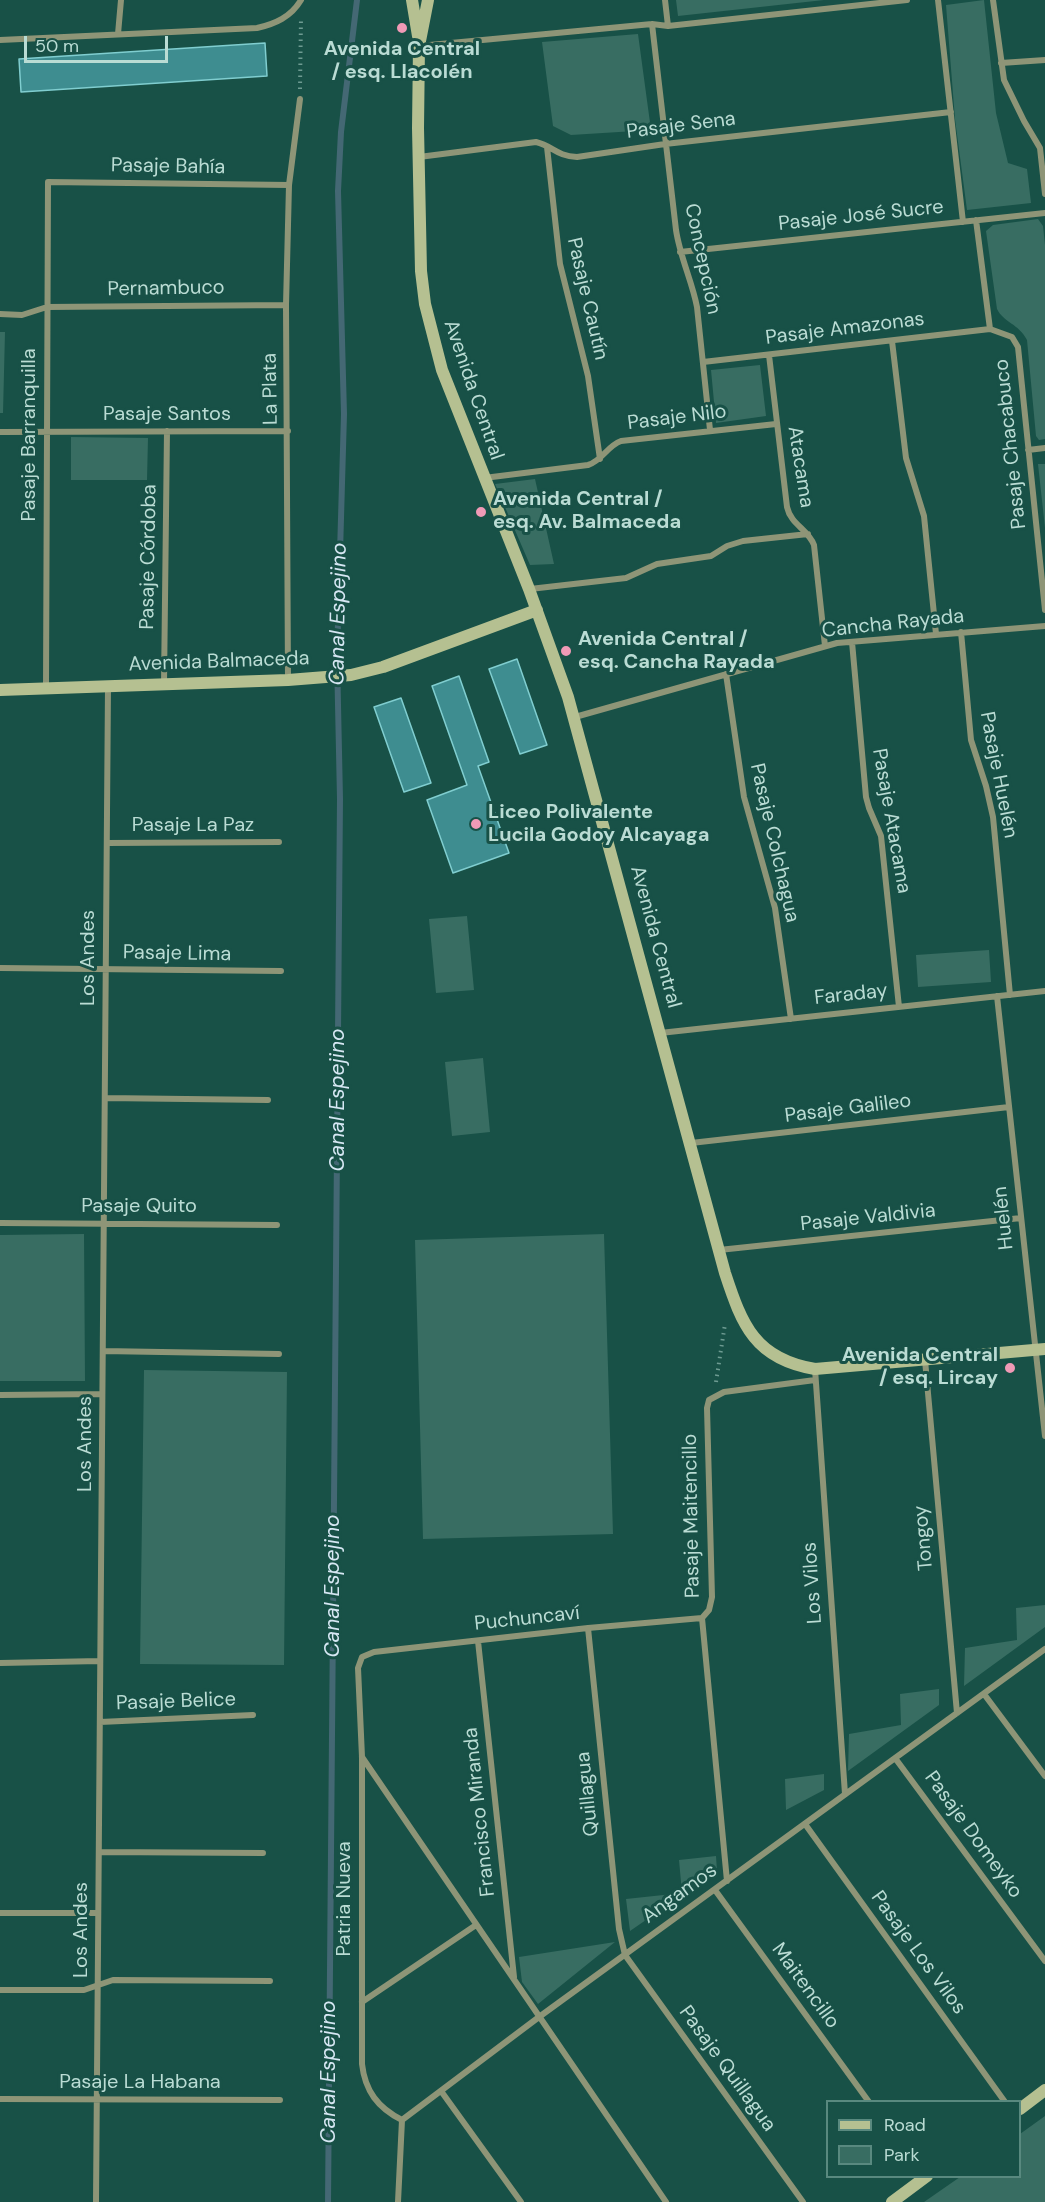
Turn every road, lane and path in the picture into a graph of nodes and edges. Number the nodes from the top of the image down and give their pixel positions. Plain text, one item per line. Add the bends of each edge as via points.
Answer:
1 (121, 0) edge
2 (412, 0) edge
3 (428, 0) edge
4 (665, 0) edge
5 (907, 0) edge
6 (938, 0) edge
7 (993, 0) edge
8 (300, 1) edge
9 (652, 24) junction
10 (668, 26) junction
11 (118, 34) junction
12 (0, 40) edge
13 (419, 46) junction
14 (1045, 60) edge
15 (1001, 63) junction
16 (300, 99) joint
17 (951, 112) junction
18 (665, 144) junction
19 (547, 147) junction
20 (418, 157) junction
21 (48, 182) joint
22 (289, 185) junction
23 (1045, 194) edge
24 (1045, 213) edge
25 (976, 220) junction
26 (963, 222) junction
27 (680, 252) junction
28 (286, 305) junction
29 (47, 307) junction
30 (0, 314) edge
31 (990, 329) junction
32 (892, 341) junction
33 (769, 355) junction
34 (703, 362) junction
35 (776, 424) junction
36 (710, 430) junction
37 (167, 431) junction
38 (288, 431) junction
39 (0, 432) edge
40 (46, 432) junction
41 (1045, 448) edge
42 (1028, 450) junction
43 (600, 459) junction
44 (484, 478) junction
45 (808, 534) junction
46 (529, 589) junction
47 (537, 610) junction
48 (1045, 610) edge
49 (1045, 626) edge
50 (961, 632) junction
51 (936, 634) junction
52 (852, 642) junction
53 (825, 646) junction
54 (726, 674) junction
55 (288, 680) junction
56 (164, 684) junction
57 (108, 686) junction
58 (46, 688) junction
59 (0, 690) edge
60 (575, 717) junction
61 (279, 842) dead end
62 (107, 843) junction
63 (0, 968) edge
64 (106, 969) junction
65 (281, 971) dead end
66 (1045, 991) edge
67 (1010, 995) junction
68 (998, 996) junction
69 (899, 1007) junction
70 (790, 1019) junction
71 (660, 1033) junction
72 (105, 1098) junction
73 (268, 1100) dead end
74 (1009, 1107) junction
75 (691, 1143) junction
76 (1021, 1218) junction
77 (0, 1223) edge
78 (104, 1224) junction
79 (277, 1225) dead end
80 (719, 1250) junction
81 (725, 1324) dead end
82 (1040, 1350) edge
83 (103, 1351) junction
84 (279, 1353) dead end
85 (925, 1360) junction
86 (815, 1375) junction
87 (102, 1394) junction
88 (0, 1395) edge
89 (714, 1396) junction
90 (1045, 1436) edge
91 (702, 1618) junction
92 (588, 1628) junction
93 (478, 1641) junction
94 (1045, 1649) edge
95 (100, 1661) junction
96 (360, 1661) joint
97 (0, 1663) edge
98 (984, 1694) junction
99 (957, 1713) junction
100 (254, 1715) dead end
101 (100, 1722) junction
102 (362, 1757) junction
103 (895, 1758) junction
104 (1045, 1776) edge
105 (845, 1794) junction
106 (805, 1824) junction
107 (99, 1852) junction
108 (263, 1853) dead end
109 (727, 1881) junction
110 (715, 1890) junction
111 (0, 1912) edge
112 (98, 1913) junction
113 (477, 1925) junction
114 (625, 1955) junction
115 (1045, 1961) edge
116 (514, 1980) junction
117 (270, 1981) dead end
118 (98, 1985) junction
119 (0, 1990) edge
120 (362, 2002) junction
121 (539, 2017) junction
122 (441, 2091) junction
123 (1045, 2091) edge
124 (0, 2099) edge
125 (97, 2099) junction
126 (280, 2100) dead end
127 (868, 2100) edge
128 (1004, 2100) edge
129 (1021, 2108) edge
130 (402, 2120) junction
131 (924, 2178) edge
132 (96, 2202) edge
133 (398, 2202) edge
134 (521, 2202) edge
135 (666, 2202) edge
136 (803, 2202) edge
137 (892, 2202) edge

1 - 11 street
2 - 13 street, Avenida Central
3 - 13 street, Avenida Central
4 - 10 street
5 - 10 street
6 - 17 street
7 - 15 street
8 - 11 street via 281,20 257,28
8 - 16 path
9 - 10 street
9 - 13 street
9 - 18 street, Concepción
11 - 12 street
13 - 20 street, Avenida Central
14 - 15 street
15 - 23 street via 1004,80 1040,148
16 - 22 street, La Plata
17 - 18 street, Pasaje Sena
17 - 26 street
18 - 19 street, Pasaje Sena via 577,157 564,156
18 - 27 street, Concepción
19 - 20 street, Pasaje Sena via 537,142
19 - 43 street, Pasaje Cautín via 560,264 588,376
20 - 44 street, Avenida Central via 425,304 442,370
21 - 22 street, Pasaje Bahía
21 - 29 street, Pasaje Barranquilla
22 - 28 street, La Plata
24 - 25 street, Pasaje José Sucre
25 - 26 street, Pasaje José Sucre
25 - 31 street
26 - 27 street, Pasaje José Sucre
27 - 34 street, Concepción via 694,291
28 - 29 street, Pernambuco
28 - 38 street, La Plata
29 - 30 street, Pernambuco via 22,315
29 - 40 street, Pasaje Barranquilla
31 - 32 street, Pasaje Amazonas
31 - 42 street, Pasaje Chacabuco via 1016,341
32 - 33 street, Pasaje Amazonas
32 - 51 street via 906,458 924,516
33 - 34 street, Pasaje Amazonas
33 - 35 street, Atacama
34 - 36 street, Concepción
35 - 36 street, Pasaje Nilo
35 - 45 street, Atacama via 788,514
36 - 43 street, Pasaje Nilo via 621,441
37 - 38 street, Pasaje Santos
37 - 40 street, Pasaje Santos
37 - 56 street, Pasaje Córdoba
38 - 55 street, La Plata
39 - 40 street, Pasaje Santos
40 - 58 street, Pasaje Barranquilla
41 - 42 street
42 - 48 street, Pasaje Chacabuco
43 - 44 street, Pasaje Nilo via 588,465
44 - 46 street, Avenida Central
45 - 46 street via 742,541 711,556 657,564 626,578
45 - 53 street, Atacama via 816,553
46 - 47 street, Avenida Central
47 - 55 street, Avenida Balmaceda via 383,667 351,675
47 - 60 street, Avenida Central
49 - 50 street, Cancha Rayada
50 - 51 street, Cancha Rayada
50 - 67 street, Pasaje Huelén via 971,740 993,817
51 - 52 street, Cancha Rayada
52 - 53 street, Cancha Rayada
52 - 69 street, Pasaje Atacama via 866,796 881,836
53 - 54 street, Cancha Rayada
54 - 60 street, Cancha Rayada
54 - 70 street, Pasaje Colchagua via 744,796 775,908
55 - 56 street, Avenida Balmaceda
56 - 57 street, Avenida Balmaceda
57 - 58 street, Avenida Balmaceda
57 - 62 street, Los Andes
58 - 59 street, Avenida Balmaceda
60 - 71 street, Avenida Central
61 - 62 street, Pasaje La Paz
62 - 64 street, Los Andes
63 - 64 street, Pasaje Lima
64 - 65 street, Pasaje Lima
64 - 72 street, Los Andes
66 - 67 street, Faraday
67 - 68 street, Faraday
68 - 69 street, Faraday
68 - 74 street, Huelén
69 - 70 street, Faraday
70 - 71 street, Faraday
71 - 75 street, Avenida Central
72 - 73 street
72 - 78 street, Los Andes
74 - 75 street, Pasaje Galileo
74 - 76 street, Huelén
75 - 80 street, Avenida Central
76 - 80 street, Pasaje Valdivia
76 - 82 street, Huelén
77 - 78 street, Pasaje Quito
78 - 79 street, Pasaje Quito
78 - 83 street, Los Andes
80 - 86 street, Avenida Central via 735,1304 750,1332 778,1358
81 - 89 path
82 - 85 street, Avenida Central
82 - 90 street, Huelén
83 - 84 street
83 - 87 street, Los Andes
85 - 86 street, Avenida Central
85 - 99 street, Tongoy
86 - 89 street
86 - 105 street, Los Vilos
87 - 88 street
87 - 95 street, Los Andes
89 - 91 street, Pasaje Maitencillo via 707,1408 712,1597 710,1610
91 - 92 street, Puchuncaví
91 - 109 street, Pasaje Maitencillo
92 - 93 street, Puchuncaví
92 - 114 street, Quillagua via 619,1929
93 - 96 street, Puchuncaví via 374,1652
93 - 116 street, Francisco Miranda
94 - 98 street, Angamos
95 - 97 street
95 - 101 street, Los Andes
96 - 102 street, Patria Nueva
98 - 99 street, Angamos
98 - 104 street
99 - 103 street, Angamos
100 - 101 street, Pasaje Belice
101 - 107 street, Los Andes
102 - 113 street, Francisco Miranda
102 - 120 street, Patria Nueva
103 - 105 street, Angamos
103 - 115 street, Pasaje Domeyko
105 - 106 street, Angamos
106 - 109 street, Angamos
106 - 128 street, Pasaje Los Vilos
107 - 108 street
107 - 112 street, Los Andes
109 - 110 street, Angamos
110 - 114 street, Angamos
110 - 127 street, Maitencillo
111 - 112 street
112 - 118 street, Los Andes
113 - 116 street, Francisco Miranda
113 - 120 street
114 - 121 street, Angamos
114 - 136 street, Pasaje Quillagua
116 - 121 street, Francisco Miranda
117 - 118 street via 113,1980
118 - 119 street via 84,1990
118 - 125 street, Los Andes
120 - 130 street, Patria Nueva via 366,2085 375,2101
121 - 122 street, Angamos
121 - 135 street, Francisco Miranda
122 - 130 street, Angamos
122 - 134 street
123 - 129 street
124 - 125 street, Pasaje La Habana
125 - 126 street, Pasaje La Habana
125 - 132 street, Los Andes
130 - 133 street
131 - 137 street

